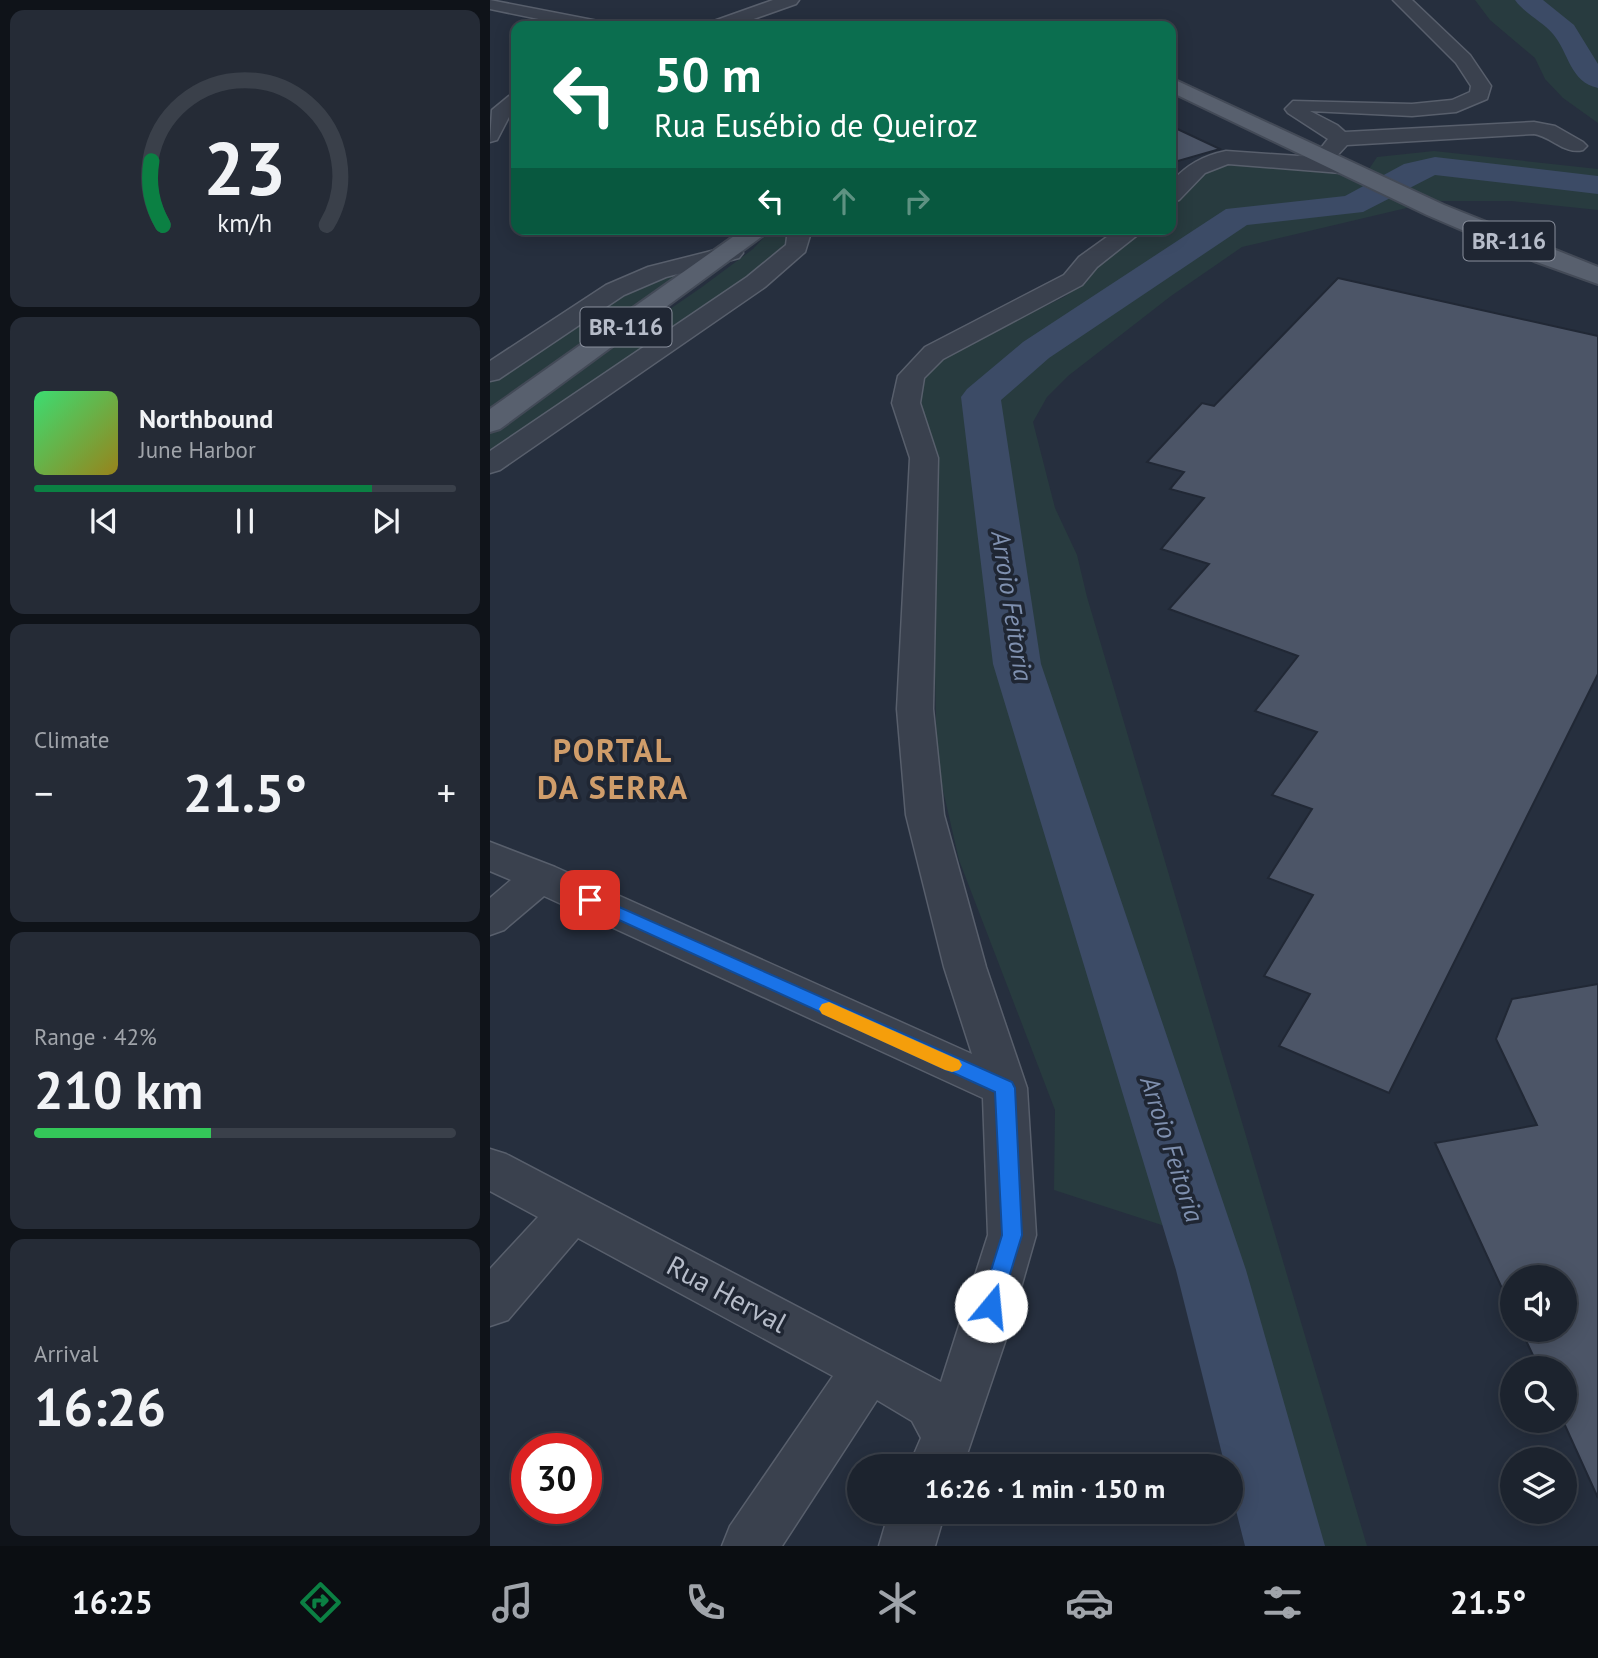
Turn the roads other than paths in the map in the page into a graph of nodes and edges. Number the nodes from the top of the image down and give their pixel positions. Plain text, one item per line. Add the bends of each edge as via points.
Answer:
1 (790, 0) edge
2 (1402, 0) edge
3 (732, 2) dead end
4 (502, 4) edge
5 (766, 9) junction
6 (576, 21) edge
7 (732, 21) edge
8 (1176, 86) edge
9 (503, 108) edge
10 (490, 136) edge
11 (1339, 139) junction
12 (1576, 146) dead end
13 (1337, 164) junction
14 (1176, 190) edge
15 (753, 235) edge
16 (799, 235) edge
17 (1125, 235) edge
18 (731, 253) junction
19 (1598, 276) edge
20 (490, 373) edge
21 (490, 423) edge
22 (490, 464) edge
23 (490, 855) edge
24 (541, 877) junction
25 (490, 920) edge
26 (1005, 1088) junction
27 (490, 1168) edge
28 (572, 1212) junction
29 (490, 1304) edge
30 (868, 1368) junction
31 (942, 1452) edge
32 (912, 1524) edge
33 (750, 1546) edge
34 (906, 1546) edge

1 - 5 street
2 - 11 street via 1463,59 1481,86 1480,95 1455,106 1412,110 1326,104 1294,108 1306,119 1335,131
3 - 5 street
4 - 6 street
5 - 7 street
8 - 13 main road, BR-116
9 - 10 street
11 - 12 street via 1534,128 1548,130
11 - 13 street
13 - 14 street via 1226,158 1197,168
13 - 19 main road, BR-116
15 - 18 main road, BR-116
16 - 22 street via 797,247 756,282
17 - 26 street via 1088,262 1073,281 933,353 911,376 905,403 924,458 915,709 925,815 965,967
18 - 20 street via 657,272 615,290
18 - 21 main road, BR-116
23 - 24 street
24 - 25 street
24 - 26 street
26 - 31 street via 1012,1235
27 - 28 street, Rua Herval
28 - 29 street
28 - 30 street, Rua Herval
30 - 31 street, Rua Herval via 931,1404
30 - 33 street
32 - 34 street

